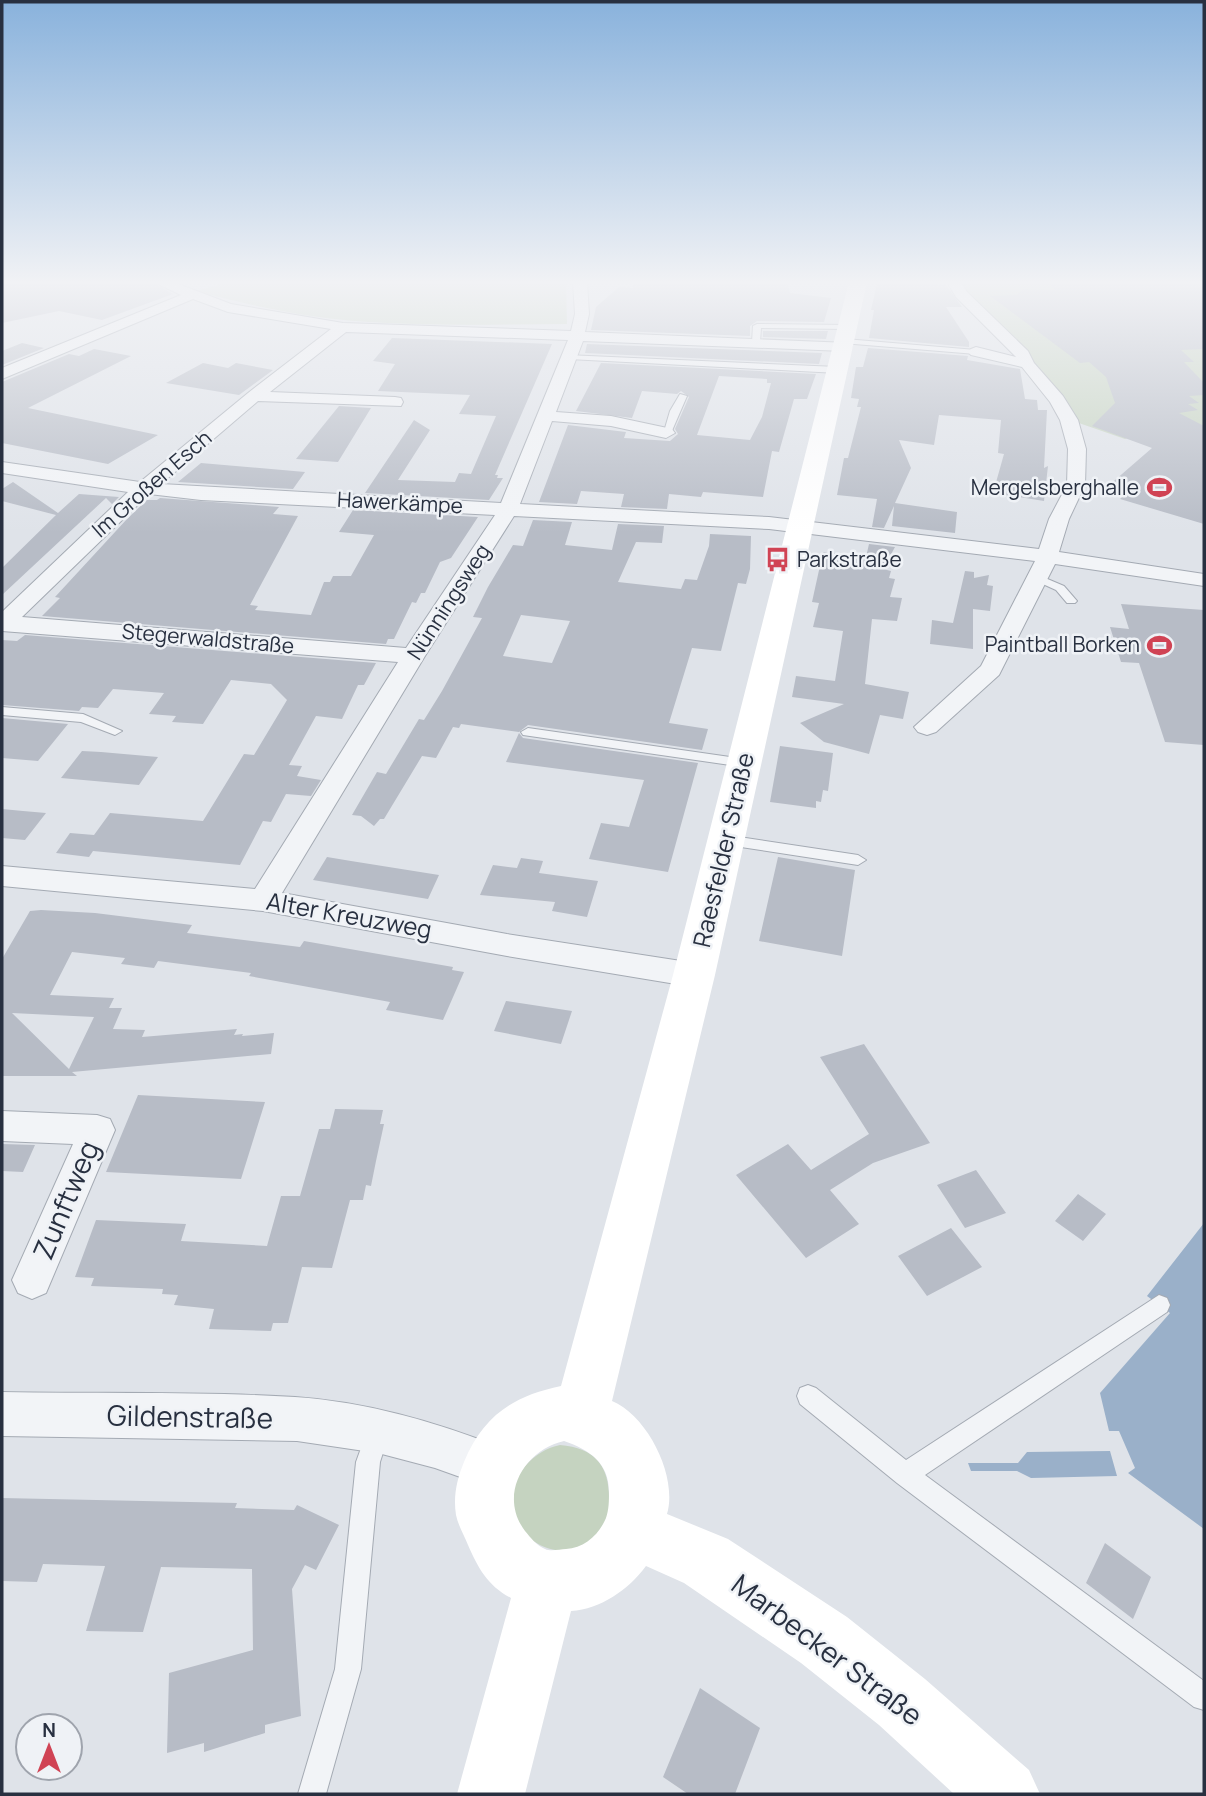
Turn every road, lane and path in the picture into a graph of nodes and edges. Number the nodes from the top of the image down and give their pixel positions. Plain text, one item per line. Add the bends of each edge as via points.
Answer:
1 (22, 366) edge
2 (293, 366) edge
3 (566, 366) edge
4 (751, 366) edge
5 (839, 366) edge
6 (1029, 366) edge
7 (838, 370) junction
8 (2, 374) edge
9 (254, 396) junction
10 (683, 396) dead end
11 (395, 402) dead end
12 (547, 416) junction
13 (666, 433) joint
14 (2, 467) edge
15 (145, 489) junction
16 (509, 508) junction
17 (800, 527) junction
18 (1046, 556) junction
19 (1038, 578) junction
20 (1204, 580) edge
21 (1071, 601) dead end
22 (2, 623) edge
23 (413, 656) junction
24 (2, 711) edge
25 (927, 727) dead end
26 (115, 731) dead end
27 (528, 732) dead end
28 (744, 763) junction
29 (726, 840) junction
30 (858, 860) dead end
31 (2, 876) edge
32 (263, 900) junction
33 (694, 975) junction
34 (2, 1126) edge
35 (32, 1280) dead end
36 (1159, 1305) dead end
37 (808, 1396) dead end
38 (2, 1414) edge
39 (581, 1415) junction
40 (377, 1431) junction
41 (491, 1466) junction
42 (905, 1475) junction
43 (633, 1531) junction
44 (547, 1580) junction
45 (1204, 1697) edge
46 (312, 1794) edge
47 (491, 1794) edge
48 (1005, 1794) edge

1 - 8 street
2 - 9 street, Im Großen Esch
3 - 12 street, Nünningsweg
4 - 7 lane
5 - 7 main road, Raesfelder Straße
6 - 18 street via 1069,420 1077,449 1076,485
7 - 17 main road, Raesfelder Straße
9 - 11 street
9 - 15 street, Im Großen Esch
10 - 13 lane
12 - 13 street via 611,421
12 - 16 street, Nünningsweg
14 - 15 street, Hawerkämpe
15 - 16 street, Hawerkämpe
15 - 22 street, Im Großen Esch
16 - 17 street, Hawerkämpe
16 - 23 street, Nünningsweg
17 - 18 street
17 - 28 main road, Raesfelder Straße
18 - 19 street
18 - 20 street
19 - 21 lane via 1060,588
19 - 25 street via 991,670
22 - 23 street, Stegerwaldstraße
23 - 32 street, Nünningsweg
24 - 26 lane via 83,718
27 - 28 lane
28 - 29 main road, Raesfelder Straße
29 - 30 lane
29 - 33 main road, Raesfelder Straße
31 - 32 street, Alter Kreuzweg
32 - 33 street, Alter Kreuzweg
33 - 39 main road, Raesfelder Straße
34 - 35 street, Zunftweg via 97,1130
36 - 42 lane
37 - 42 lane
38 - 40 street, Gildenstraße via 297,1419
39 - 41 main road via 547,1415 522,1427 502,1446
39 - 43 main road via 617,1435 633,1459 641,1486
40 - 41 street, Gildenstraße
40 - 46 lane via 368,1462 348,1669
41 - 44 main road via 486,1515 503,1553 524,1571
42 - 45 lane
43 - 44 main road via 615,1558 592,1575
43 - 48 main road, Marbecker Straße via 706,1561 824,1640
44 - 47 main road

